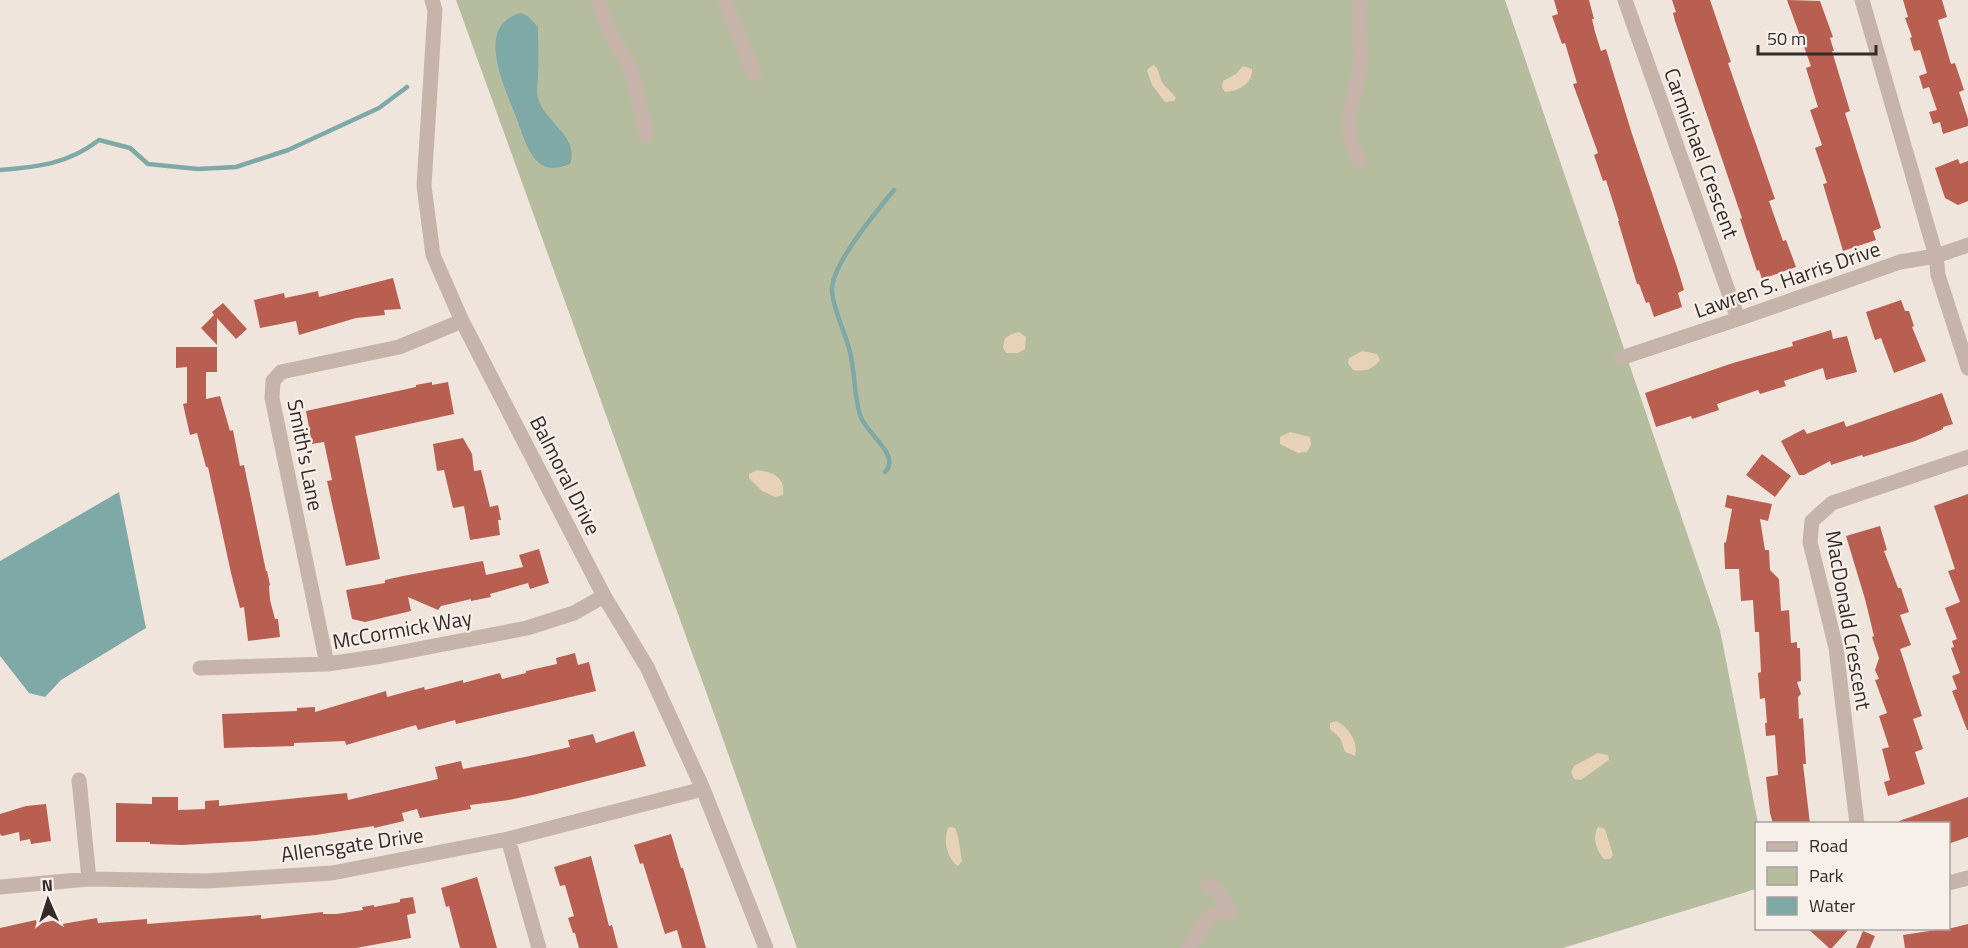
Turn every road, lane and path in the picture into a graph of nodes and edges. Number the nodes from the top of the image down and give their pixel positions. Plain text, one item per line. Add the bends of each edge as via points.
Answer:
1 (432, 0) edge
2 (598, 0) edge
3 (725, 0) edge
4 (1360, 0) edge
5 (1625, 0) edge
6 (1862, 0) edge
7 (754, 74) dead end
8 (646, 135) dead end
9 (1359, 161) dead end
10 (1968, 245) edge
11 (1936, 256) junction
12 (1738, 319) junction
13 (462, 321) junction
14 (1621, 358) dead end
15 (1968, 368) edge
16 (1968, 457) edge
17 (604, 596) junction
18 (327, 664) junction
19 (200, 668) dead end
20 (79, 780) dead end
21 (703, 789) junction
22 (1857, 822) edge
23 (508, 839) junction
24 (1968, 878) edge
25 (88, 879) junction
26 (1950, 882) edge
27 (1208, 885) dead end
28 (0, 887) edge
29 (539, 948) edge
30 (766, 948) edge
31 (1188, 948) edge

1 - 13 street, Balmoral Drive via 435,10 424,186 433,255
2 - 8 street via 633,76
3 - 7 street
4 - 9 street via 1360,66 1347,129
5 - 12 street, Carmichael Crescent
6 - 11 street
10 - 11 street, Lawren S. Harris Drive
11 - 12 street, Lawren S. Harris Drive via 1900,262
11 - 15 street via 1938,275
12 - 14 street, Lawren S. Harris Drive
13 - 17 street, Balmoral Drive
13 - 18 street, Smith's Lane via 399,347 281,372 273,381 272,398
16 - 22 street, MacDonald Crescent via 1832,503 1812,521 1810,542 1836,648
17 - 18 street, McCormick Way via 574,613 527,627
17 - 21 street, Balmoral Drive via 647,667
18 - 19 street, McCormick Way
20 - 25 street
21 - 23 street, Allensgate Drive
21 - 30 street, Balmoral Drive
23 - 25 street, Allensgate Drive via 332,873 207,881
23 - 29 street
24 - 26 street
25 - 28 street, Allensgate Drive
27 - 31 street via 1222,896 1230,911 1207,917

